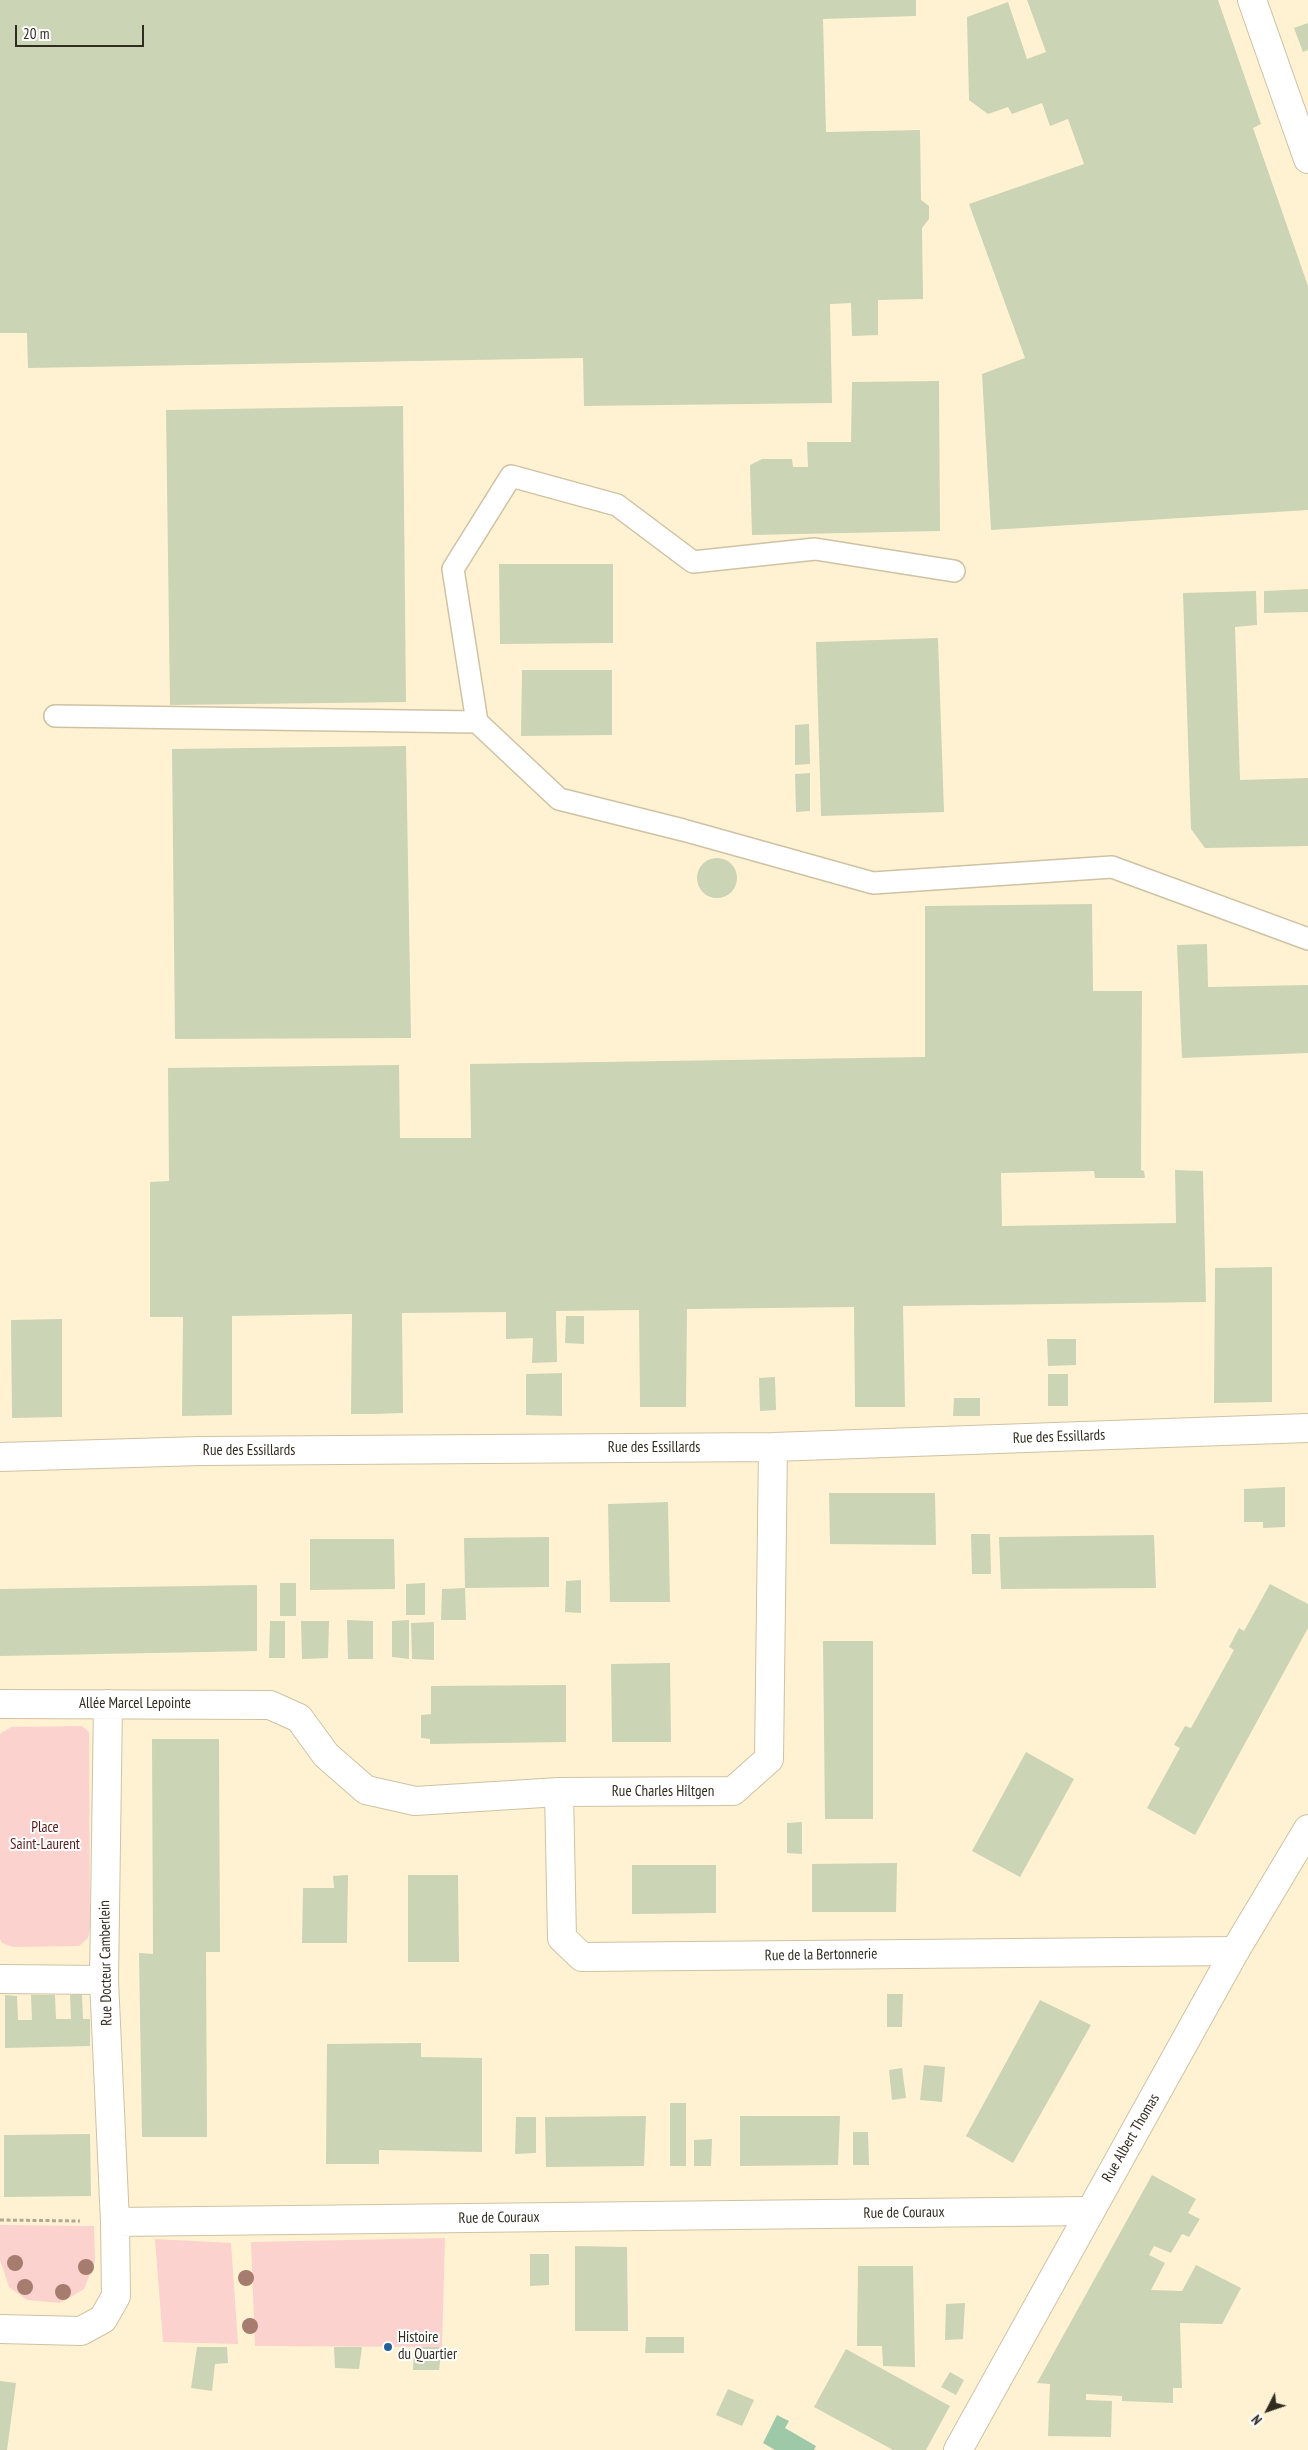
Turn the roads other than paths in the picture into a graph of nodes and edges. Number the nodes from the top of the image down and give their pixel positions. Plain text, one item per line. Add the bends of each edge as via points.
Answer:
1 (1252, 0) edge
2 (1308, 159) edge
3 (954, 571) dead end
4 (55, 716) dead end
5 (477, 722) junction
6 (1308, 938) edge
7 (1308, 1428) edge
8 (773, 1447) junction
9 (0, 1457) edge
10 (0, 1704) edge
11 (108, 1704) junction
12 (270, 1705) joint
13 (559, 1792) junction
14 (1308, 1830) edge
15 (1235, 1951) junction
16 (0, 1979) edge
17 (104, 1980) junction
18 (1089, 2211) junction
19 (115, 2222) junction
20 (0, 2329) edge
21 (958, 2450) edge

1 - 2 street
3 - 5 lane via 815,549 693,562 617,504 511,476 453,569
4 - 5 lane
5 - 6 lane via 559,799 873,883 1112,867
7 - 8 street, Rue des Essillards
8 - 9 street, Rue des Essillards via 211,1451
8 - 13 street, Rue Charles Hiltgen via 768,1759 733,1791
10 - 11 street, Allée Marcel Lepointe
11 - 12 street, Allée Marcel Lepointe
11 - 17 street, Rue Docteur Camberlein
12 - 13 street, Rue Charles Hiltgen via 299,1718 326,1755 366,1790 416,1802
13 - 15 street, Rue de la Bertonnerie via 562,1938 582,1957
14 - 15 street, Rue Albert Thomas
15 - 18 street, Rue Albert Thomas
16 - 17 street
17 - 19 street, Rue Docteur Camberlein
18 - 19 street, Rue de Couraux
18 - 21 street, Rue Albert Thomas
19 - 20 street via 116,2296 103,2319 81,2331

